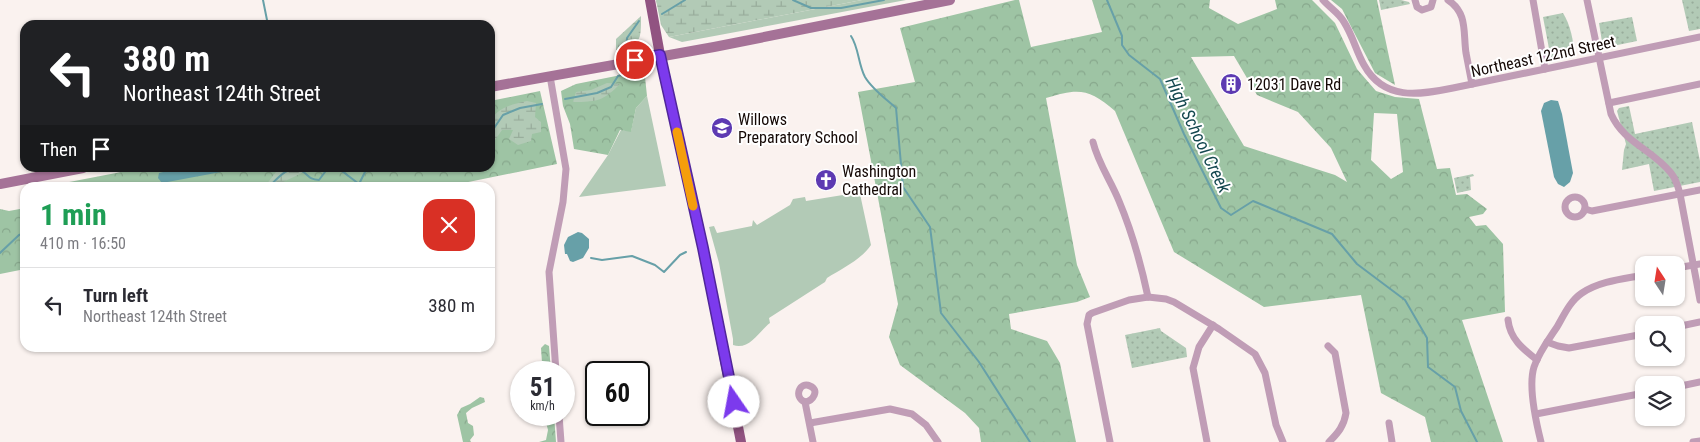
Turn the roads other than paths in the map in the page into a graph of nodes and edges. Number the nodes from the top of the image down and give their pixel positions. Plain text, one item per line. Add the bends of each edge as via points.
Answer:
1 (650, 0) edge
2 (950, 0) edge
3 (1323, 0) edge
4 (1415, 0) edge
5 (1433, 0) edge
6 (1448, 0) edge
7 (1533, 0) edge
8 (1587, 0) edge
9 (1700, 37) edge
10 (660, 55) junction
11 (1598, 58) junction
12 (1546, 69) junction
13 (550, 76) junction
14 (1472, 84) junction
15 (1700, 84) edge
16 (495, 87) edge
17 (1608, 103) junction
18 (1093, 142) dead end
19 (62, 172) edge
20 (0, 184) edge
21 (1700, 190) edge
22 (1680, 194) junction
23 (1585, 209) dead end
24 (1697, 264) edge
25 (1635, 276) edge
26 (1148, 297) junction
27 (1700, 300) edge
28 (1508, 320) dead end
29 (1700, 322) edge
30 (1213, 325) junction
31 (1685, 326) edge
32 (1635, 336) edge
33 (1547, 342) junction
34 (1328, 346) dead end
35 (1537, 360) junction
36 (555, 361) edge
37 (1700, 382) edge
38 (1685, 385) edge
39 (1635, 395) edge
40 (805, 402) dead end
41 (1536, 414) junction
42 (1389, 423) dead end
43 (810, 424) junction
44 (560, 426) edge
45 (1700, 440) edge
46 (561, 442) edge
47 (741, 442) edge
48 (813, 442) edge
49 (938, 442) edge
50 (1110, 442) edge
51 (1206, 442) edge
52 (1284, 442) edge
53 (1329, 442) edge
54 (1392, 442) edge
55 (1541, 442) edge
56 (1693, 442) edge

1 - 10 main road
2 - 10 street
3 - 14 street, Northeast 122nd Street via 1344,21 1364,65 1384,86 1405,93 1424,94
4 - 5 street via 1422,10 1431,7
6 - 14 street via 1463,17
7 - 12 street
8 - 11 street
9 - 11 street, Northeast 122nd Street
10 - 13 street
10 - 47 main road via 703,248
11 - 12 street, Northeast 122nd Street
11 - 17 street
12 - 14 street, Northeast 122nd Street
13 - 16 street
13 - 36 street via 566,169 549,272
15 - 17 street
17 - 22 street via 1620,131 1666,168
18 - 26 street via 1141,260
19 - 20 street
21 - 22 street
22 - 23 street via 1592,211
22 - 24 street
24 - 27 street
25 - 33 street via 1590,288 1576,298
26 - 30 street via 1174,302
26 - 50 street via 1129,300 1089,315 1086,324
28 - 35 street via 1513,337
29 - 31 street
30 - 51 street via 1199,347 1193,368
30 - 52 street via 1255,354 1265,373 1276,425
32 - 33 street via 1569,348
33 - 35 street
34 - 53 street via 1335,353 1346,413 1345,423
35 - 41 street via 1532,380
37 - 38 street
39 - 41 street
40 - 43 street
41 - 55 street
42 - 54 street
43 - 48 street
43 - 49 street via 890,409 912,414 926,424
44 - 46 street
45 - 56 street

